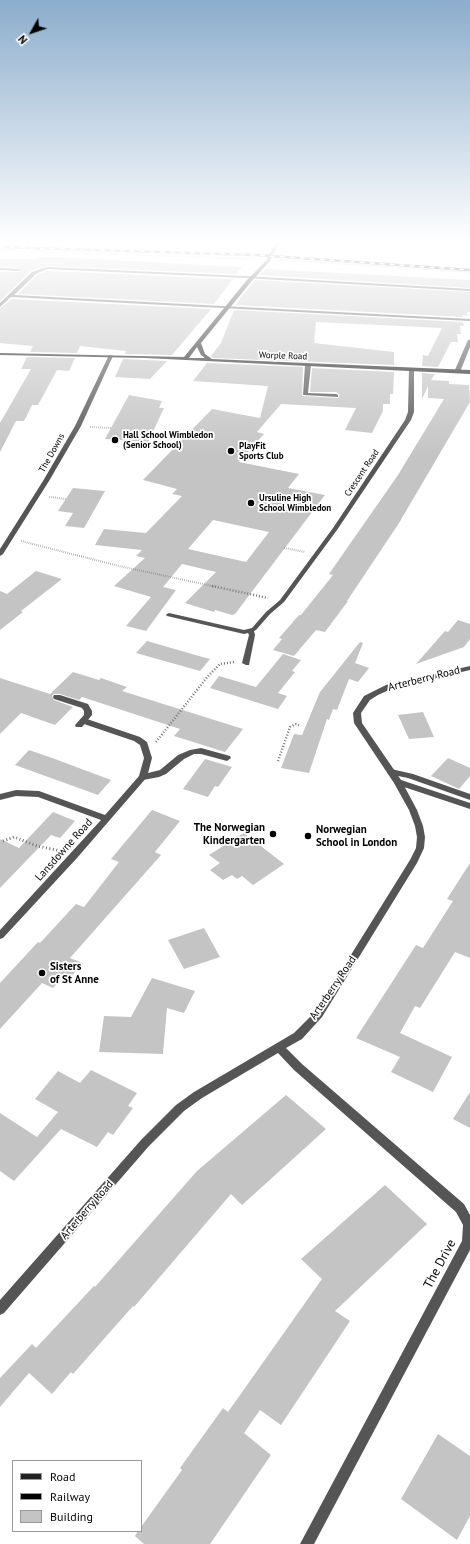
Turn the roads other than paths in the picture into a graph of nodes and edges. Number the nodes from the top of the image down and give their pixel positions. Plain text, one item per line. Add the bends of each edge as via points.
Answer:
1 (223, 313) edge
2 (341, 313) edge
3 (470, 320) edge
4 (470, 341) edge
5 (198, 343) junction
6 (0, 354) edge
7 (111, 356) junction
8 (185, 359) junction
9 (213, 360) junction
10 (308, 365) junction
11 (411, 369) junction
12 (457, 372) junction
13 (470, 372) edge
14 (336, 396) dead end
15 (0, 554) edge
16 (169, 615) dead end
17 (250, 631) junction
18 (246, 663) road end
19 (470, 668) edge
20 (57, 697) dead end
21 (227, 758) dead end
22 (391, 772) junction
23 (143, 776) junction
24 (398, 782) junction
25 (0, 797) edge
26 (470, 797) edge
27 (470, 806) edge
28 (106, 819) junction
29 (0, 936) edge
30 (280, 1048) junction
31 (470, 1224) edge
32 (0, 1309) edge
33 (308, 1544) edge

1 - 5 main road
2 - 3 street
4 - 12 street
5 - 8 main road
5 - 9 main road via 203,355
6 - 7 main road, Worple Road
7 - 8 main road, Worple Road
7 - 15 street, The Downs via 78,426
8 - 9 main road, Worple Road
9 - 10 main road, Worple Road
10 - 11 main road, Worple Road
10 - 14 street via 305,394
11 - 12 main road, Worple Road
11 - 17 street, Crescent Road via 411,412 408,420 317,555 282,601
12 - 13 main road, Worple Road
16 - 17 street via 238,632
17 - 18 street via 252,635
19 - 22 street, Arterberry Road via 389,687 375,693 360,706 357,714 358,723
20 - 23 street via 85,706 88,715 82,723 137,739 144,744 148,758
21 - 23 street via 194,752 181,757 156,775
22 - 24 street, Arterberry Road
22 - 26 street
23 - 28 street, Lansdowne Road
24 - 27 street
24 - 30 street, Arterberry Road via 419,826 420,848 319,1014 298,1036
25 - 28 street via 16,793 39,794
28 - 29 street, Lansdowne Road
30 - 31 street, The Drive via 298,1067 460,1208
30 - 32 street, Arterberry Road via 180,1108 145,1143
31 - 33 street, The Drive via 468,1242

